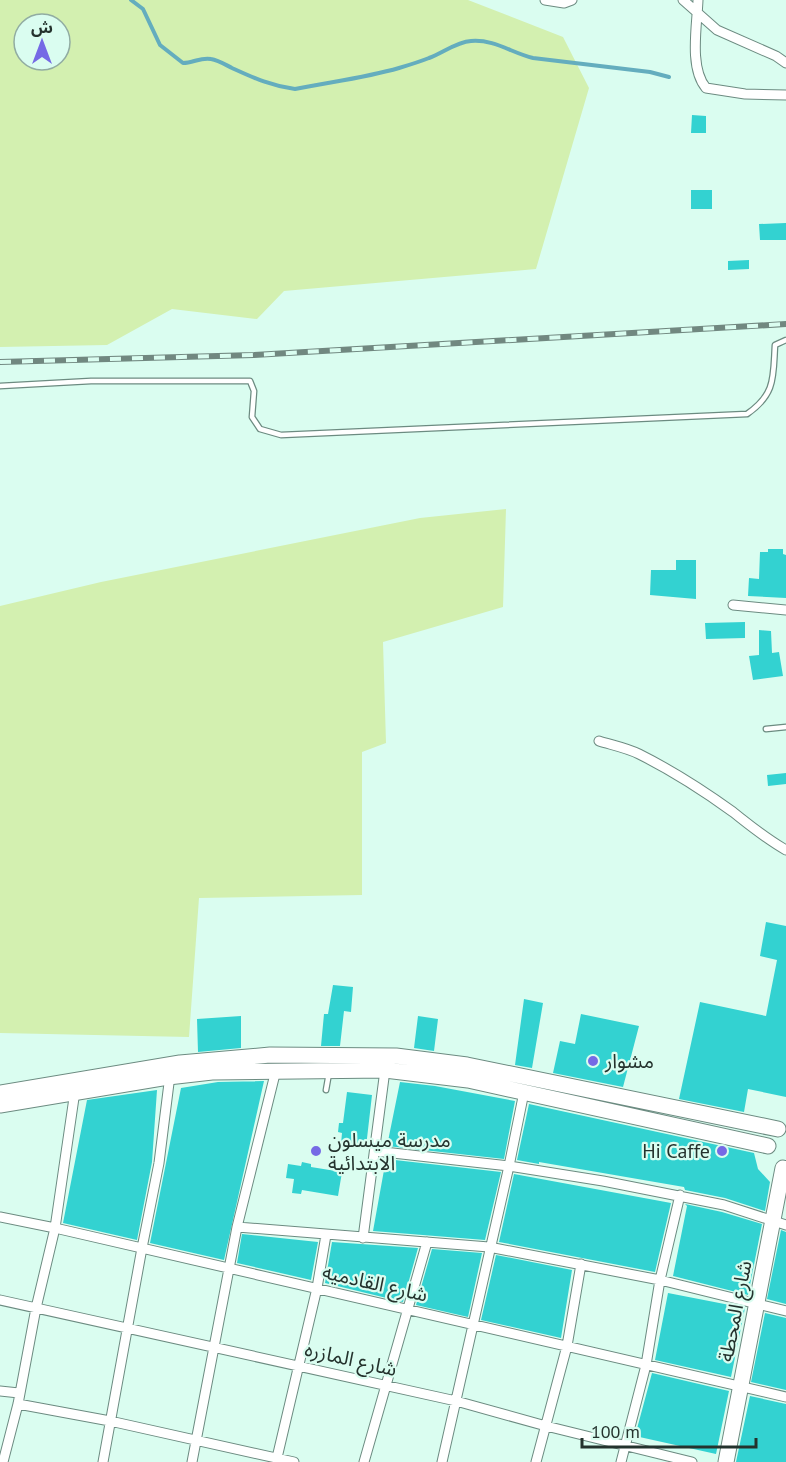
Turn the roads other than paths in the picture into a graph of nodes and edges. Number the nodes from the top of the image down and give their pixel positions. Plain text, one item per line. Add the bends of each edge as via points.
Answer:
1 (545, 0) edge
2 (572, 0) edge
3 (683, 0) edge
4 (698, 0) edge
5 (698, 12) junction
6 (786, 63) edge
7 (786, 94) edge
8 (786, 340) edge
9 (0, 386) edge
10 (733, 605) dead end
11 (786, 610) edge
12 (786, 727) edge
13 (766, 729) dead end
14 (599, 741) dead end
15 (786, 850) edge
16 (180, 1063) junction
17 (276, 1070) junction
18 (330, 1070) junction
19 (386, 1070) junction
20 (168, 1077) junction
21 (326, 1090) dead end
22 (75, 1091) junction
23 (524, 1092) junction
24 (0, 1093) edge
25 (0, 1105) edge
26 (782, 1128) edge
27 (768, 1146) junction
28 (375, 1151) junction
29 (509, 1166) junction
30 (784, 1168) edge
31 (680, 1195) junction
32 (0, 1217) edge
33 (780, 1223) edge
34 (237, 1227) junction
35 (55, 1228) junction
36 (326, 1235) junction
37 (363, 1238) junction
38 (427, 1242) junction
39 (489, 1247) junction
40 (142, 1248) junction
41 (581, 1264) junction
42 (231, 1268) junction
43 (660, 1280) junction
44 (317, 1288) junction
45 (0, 1300) edge
46 (758, 1305) junction
47 (36, 1308) junction
48 (408, 1310) junction
49 (786, 1311) edge
50 (474, 1324) junction
51 (127, 1328) junction
52 (567, 1346) junction
53 (215, 1348) junction
54 (646, 1365) junction
55 (299, 1366) junction
56 (386, 1386) junction
57 (741, 1386) junction
58 (0, 1392) edge
59 (19, 1393) junction
60 (786, 1397) edge
61 (456, 1401) junction
62 (18, 1404) junction
63 (110, 1421) junction
64 (546, 1426) junction
65 (197, 1440) junction
66 (625, 1446) junction
67 (277, 1460) edge
68 (3, 1462) edge
69 (103, 1462) edge
70 (192, 1462) edge
71 (294, 1462) edge
72 (364, 1462) edge
73 (442, 1462) edge
74 (536, 1462) edge
75 (621, 1462) edge
76 (692, 1462) edge
77 (726, 1462) edge

1 - 2 street
3 - 5 street
4 - 5 street
5 - 6 street via 717,30
5 - 7 street via 696,65 706,88 745,94
8 - 9 lane via 776,345 772,384 760,404 747,414 281,435 260,429 252,417 254,391 250,381 91,381
10 - 11 street
12 - 13 lane
14 - 15 street via 637,753 662,767
16 - 20 street
16 - 24 main road
16 - 26 main road via 270,1055 396,1056 466,1065
17 - 18 main road
17 - 20 main road
17 - 34 street
18 - 19 main road
18 - 21 lane
19 - 23 main road via 468,1080
19 - 28 street
20 - 22 main road
20 - 40 street via 159,1163
22 - 25 main road
22 - 35 street
23 - 27 main road
23 - 29 street
26 - 27 main road via 773,1133
27 - 30 main road via 772,1160
28 - 29 street
28 - 37 street
29 - 31 street
29 - 39 street
30 - 33 main road, شارع المحطة
31 - 33 street
31 - 43 street
32 - 35 street, شارع القادميه
33 - 46 main road, شارع المحطة
34 - 36 street
34 - 42 street
35 - 40 street, شارع القادميه
35 - 47 street
36 - 37 street
36 - 44 street
37 - 38 street
38 - 39 street
38 - 48 street
39 - 41 street
39 - 50 street
40 - 42 street, شارع القادميه
40 - 51 street
41 - 43 street
41 - 52 street
42 - 44 street, شارع القادميه
42 - 53 street
43 - 46 street
43 - 54 street
44 - 48 street, شارع القادميه
44 - 55 street
45 - 47 street, شارع المازره
46 - 49 street
46 - 57 main road, شارع المحطة
47 - 51 street, شارع المازره
47 - 59 street
48 - 50 street, شارع القادميه
48 - 56 street
50 - 52 street, شارع القادميه
50 - 61 street
51 - 53 street, شارع المازره
51 - 63 street
52 - 54 street, شارع القادميه
52 - 64 street
53 - 55 street, شارع المازره
53 - 65 street
54 - 57 street, شارع القادميه
54 - 66 street
55 - 56 street, شارع المازره
55 - 67 street
56 - 61 street, شارع المازره
56 - 72 street
57 - 60 street, شارع القادميه
57 - 77 main road, شارع المحطة
58 - 59 street
59 - 62 street
61 - 64 street, شارع المازره
61 - 73 street
62 - 63 street
62 - 68 street
63 - 65 street
63 - 69 street
64 - 66 street, شارع المازره
64 - 74 street
65 - 67 street
65 - 70 street
66 - 75 street
66 - 76 street, شارع المازره
67 - 71 street

